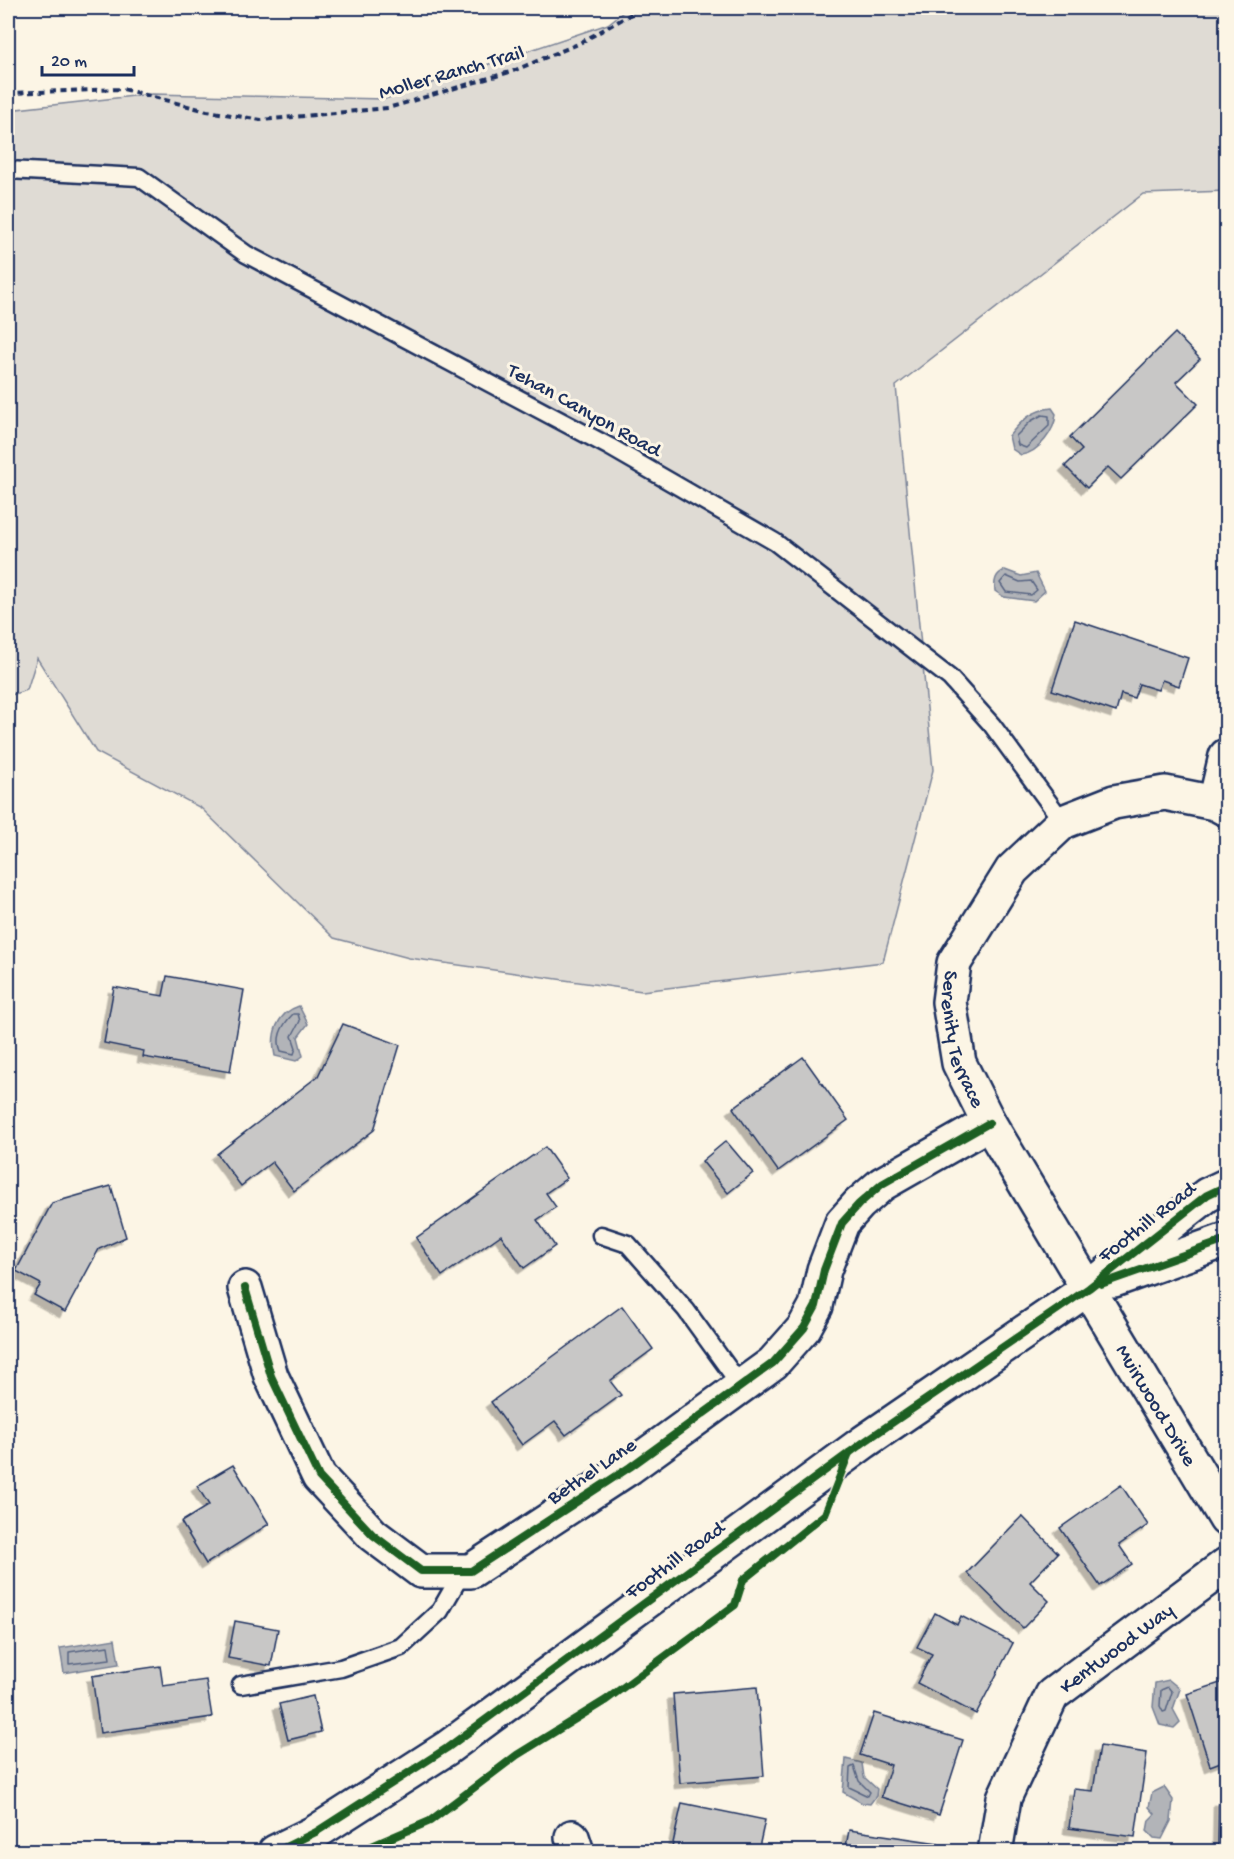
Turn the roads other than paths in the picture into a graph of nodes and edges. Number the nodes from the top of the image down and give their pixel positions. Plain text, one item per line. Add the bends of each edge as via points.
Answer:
1 (8, 170) edge
2 (1227, 756) edge
3 (1221, 806) edge
4 (1063, 822) junction
5 (989, 1123) junction
6 (1227, 1186) edge
7 (601, 1235) dead end
8 (1227, 1240) edge
9 (245, 1288) dead end
10 (1089, 1288) junction
11 (741, 1386) junction
12 (1227, 1520) edge
13 (1227, 1565) edge
14 (463, 1571) junction
15 (242, 1685) dead end
16 (275, 1851) edge
17 (995, 1851) edge

1 - 4 lane, Tehan Canyon Road via 139,177 246,254 610,447 775,542 950,678 992,725
2 - 3 street
3 - 4 street, Serenity Terrace via 1165,794 1114,802
4 - 5 street, Serenity Terrace via 1012,870 954,963 949,1002 959,1063
5 - 10 street, Serenity Terrace
5 - 11 street, Bethel Lane via 882,1184 859,1204 842,1223 824,1270 816,1306 804,1328 773,1363
6 - 10 street, Foothill Road via 1207,1195
7 - 11 lane via 628,1244 686,1310
8 - 10 street, Foothill Road
9 - 14 street, Bethel Lane via 271,1376 319,1477 373,1535 421,1571
10 - 12 street, Muirwood Drive
10 - 16 street, Foothill Road via 856,1448 447,1748 316,1832
11 - 14 street, Bethel Lane via 630,1467 471,1571
13 - 17 street, Kentwood Way via 1052,1695 1004,1798
14 - 15 lane via 440,1611 401,1647 341,1668

